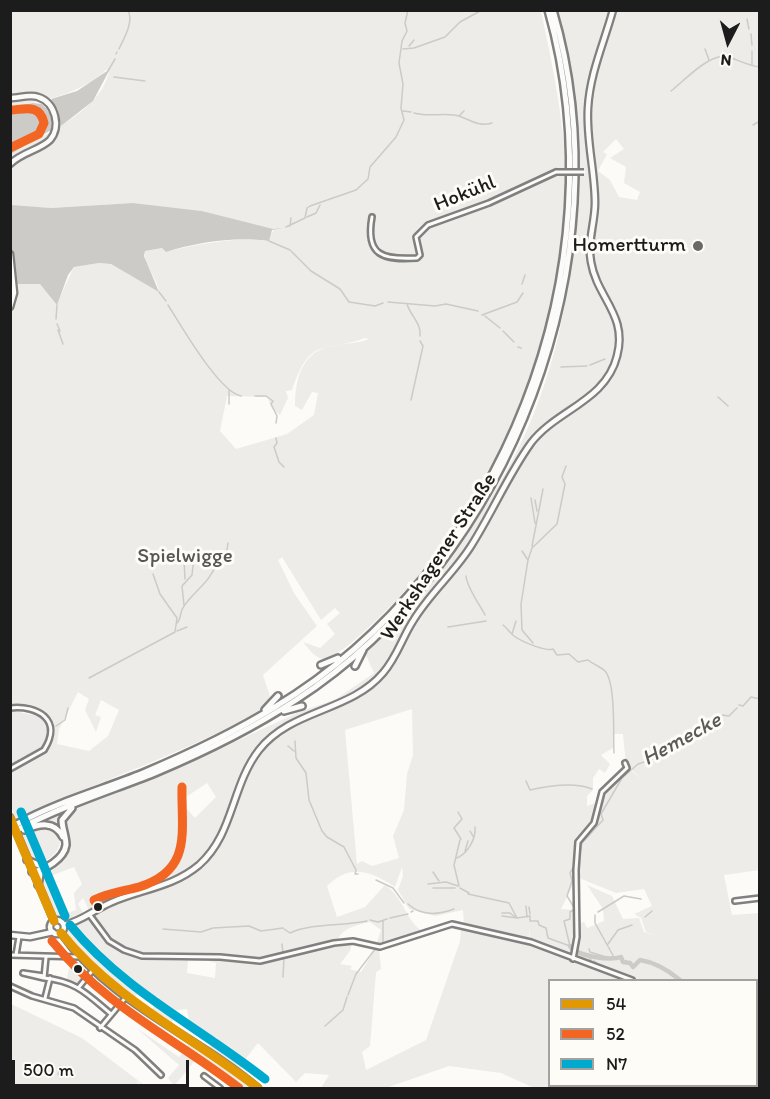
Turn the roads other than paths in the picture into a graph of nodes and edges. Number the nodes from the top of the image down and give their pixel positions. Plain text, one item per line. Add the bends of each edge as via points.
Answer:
1 (613, 10) edge
2 (551, 13) edge
3 (10, 98) edge
4 (10, 164) edge
5 (593, 172) junction
6 (372, 218) dead end
7 (10, 254) edge
8 (10, 307) edge
9 (372, 639) junction
10 (352, 649) junction
11 (321, 665) dead end
12 (355, 666) dead end
13 (278, 696) dead end
14 (302, 706) dead end
15 (10, 708) edge
16 (269, 717) junction
17 (256, 718) junction
18 (625, 763) dead end
19 (10, 769) edge
20 (86, 800) junction
21 (10, 817) edge
22 (14, 829) edge
23 (27, 860) junction
24 (41, 867) junction
25 (32, 872) junction
26 (38, 885) junction
27 (759, 898) edge
28 (735, 901) dead end
29 (89, 914) junction
30 (54, 921) junction
31 (64, 925) junction
32 (53, 933) junction
33 (61, 933) junction
34 (10, 935) edge
35 (19, 936) junction
36 (10, 955) edge
37 (16, 955) junction
38 (46, 957) junction
39 (79, 957) junction
40 (573, 959) junction
41 (93, 971) junction
42 (44, 977) junction
43 (52, 979) junction
44 (627, 979) edge
45 (10, 986) edge
46 (79, 987) junction
47 (126, 997) junction
48 (45, 998) junction
49 (111, 1014) junction
50 (100, 1028) junction
51 (161, 1075) dead end
52 (204, 1076) dead end
53 (220, 1089) edge
54 (258, 1089) edge

1 - 5 main road, Werkshagener Straße via 589,94
2 - 9 highway via 568,80 574,183 572,228 546,358 514,443 476,513 433,574
2 - 10 highway via 567,119 569,183 567,228 541,358 505,452 464,521 431,568
3 - 4 main road via 41,99 53,109 56,121 49,141
5 - 6 street, Hokühl, bridge via 556,172 489,203 428,225 416,237 420,255 417,258 390,258 378,253 370,240
5 - 29 main road, Werkshagener Straße via 591,262 616,316 620,334 617,358 607,378 596,392 544,429 530,445 471,546 413,620 383,673 353,697 289,724 259,750 246,772 225,832 202,861 170,883 113,901
7 - 8 main road
9 - 12 highway
9 - 16 highway via 327,677
10 - 11 highway
10 - 17 highway via 296,693
13 - 17 highway
14 - 16 highway
15 - 19 street via 28,706 37,710 45,716 50,730 44,750
16 - 20 highway via 202,753
17 - 22 highway via 142,774 95,790
18 - 40 street via 624,773 602,792 594,823 579,840
20 - 22 highway
20 - 24 highway via 65,813 65,849 59,858
21 - 23 main road
22 - 24 highway via 46,824 61,833 61,851
23 - 24 highway
23 - 25 main road
24 - 25 highway
24 - 26 highway
25 - 26 main road
26 - 30 main road
27 - 28 street
29 - 31 main road, Werkshagener Straße
29 - 40 street via 116,946 149,957 260,961 334,943 353,941 380,947 452,924 531,942
30 - 31 main road
30 - 32 main road via 50,926
31 - 33 main road
32 - 33 main road
32 - 35 main road
33 - 39 main road
34 - 35 main road
35 - 37 street
36 - 37 street
37 - 38 street
38 - 39 street
38 - 42 street
39 - 41 main road
40 - 44 street
41 - 46 street
41 - 47 main road
42 - 42 street via 23,973
42 - 43 street
43 - 46 street
43 - 48 street
45 - 48 street
46 - 49 street
47 - 49 street
47 - 54 main road
48 - 50 street via 74,1008
49 - 50 street
50 - 51 street via 135,1050
52 - 53 street

